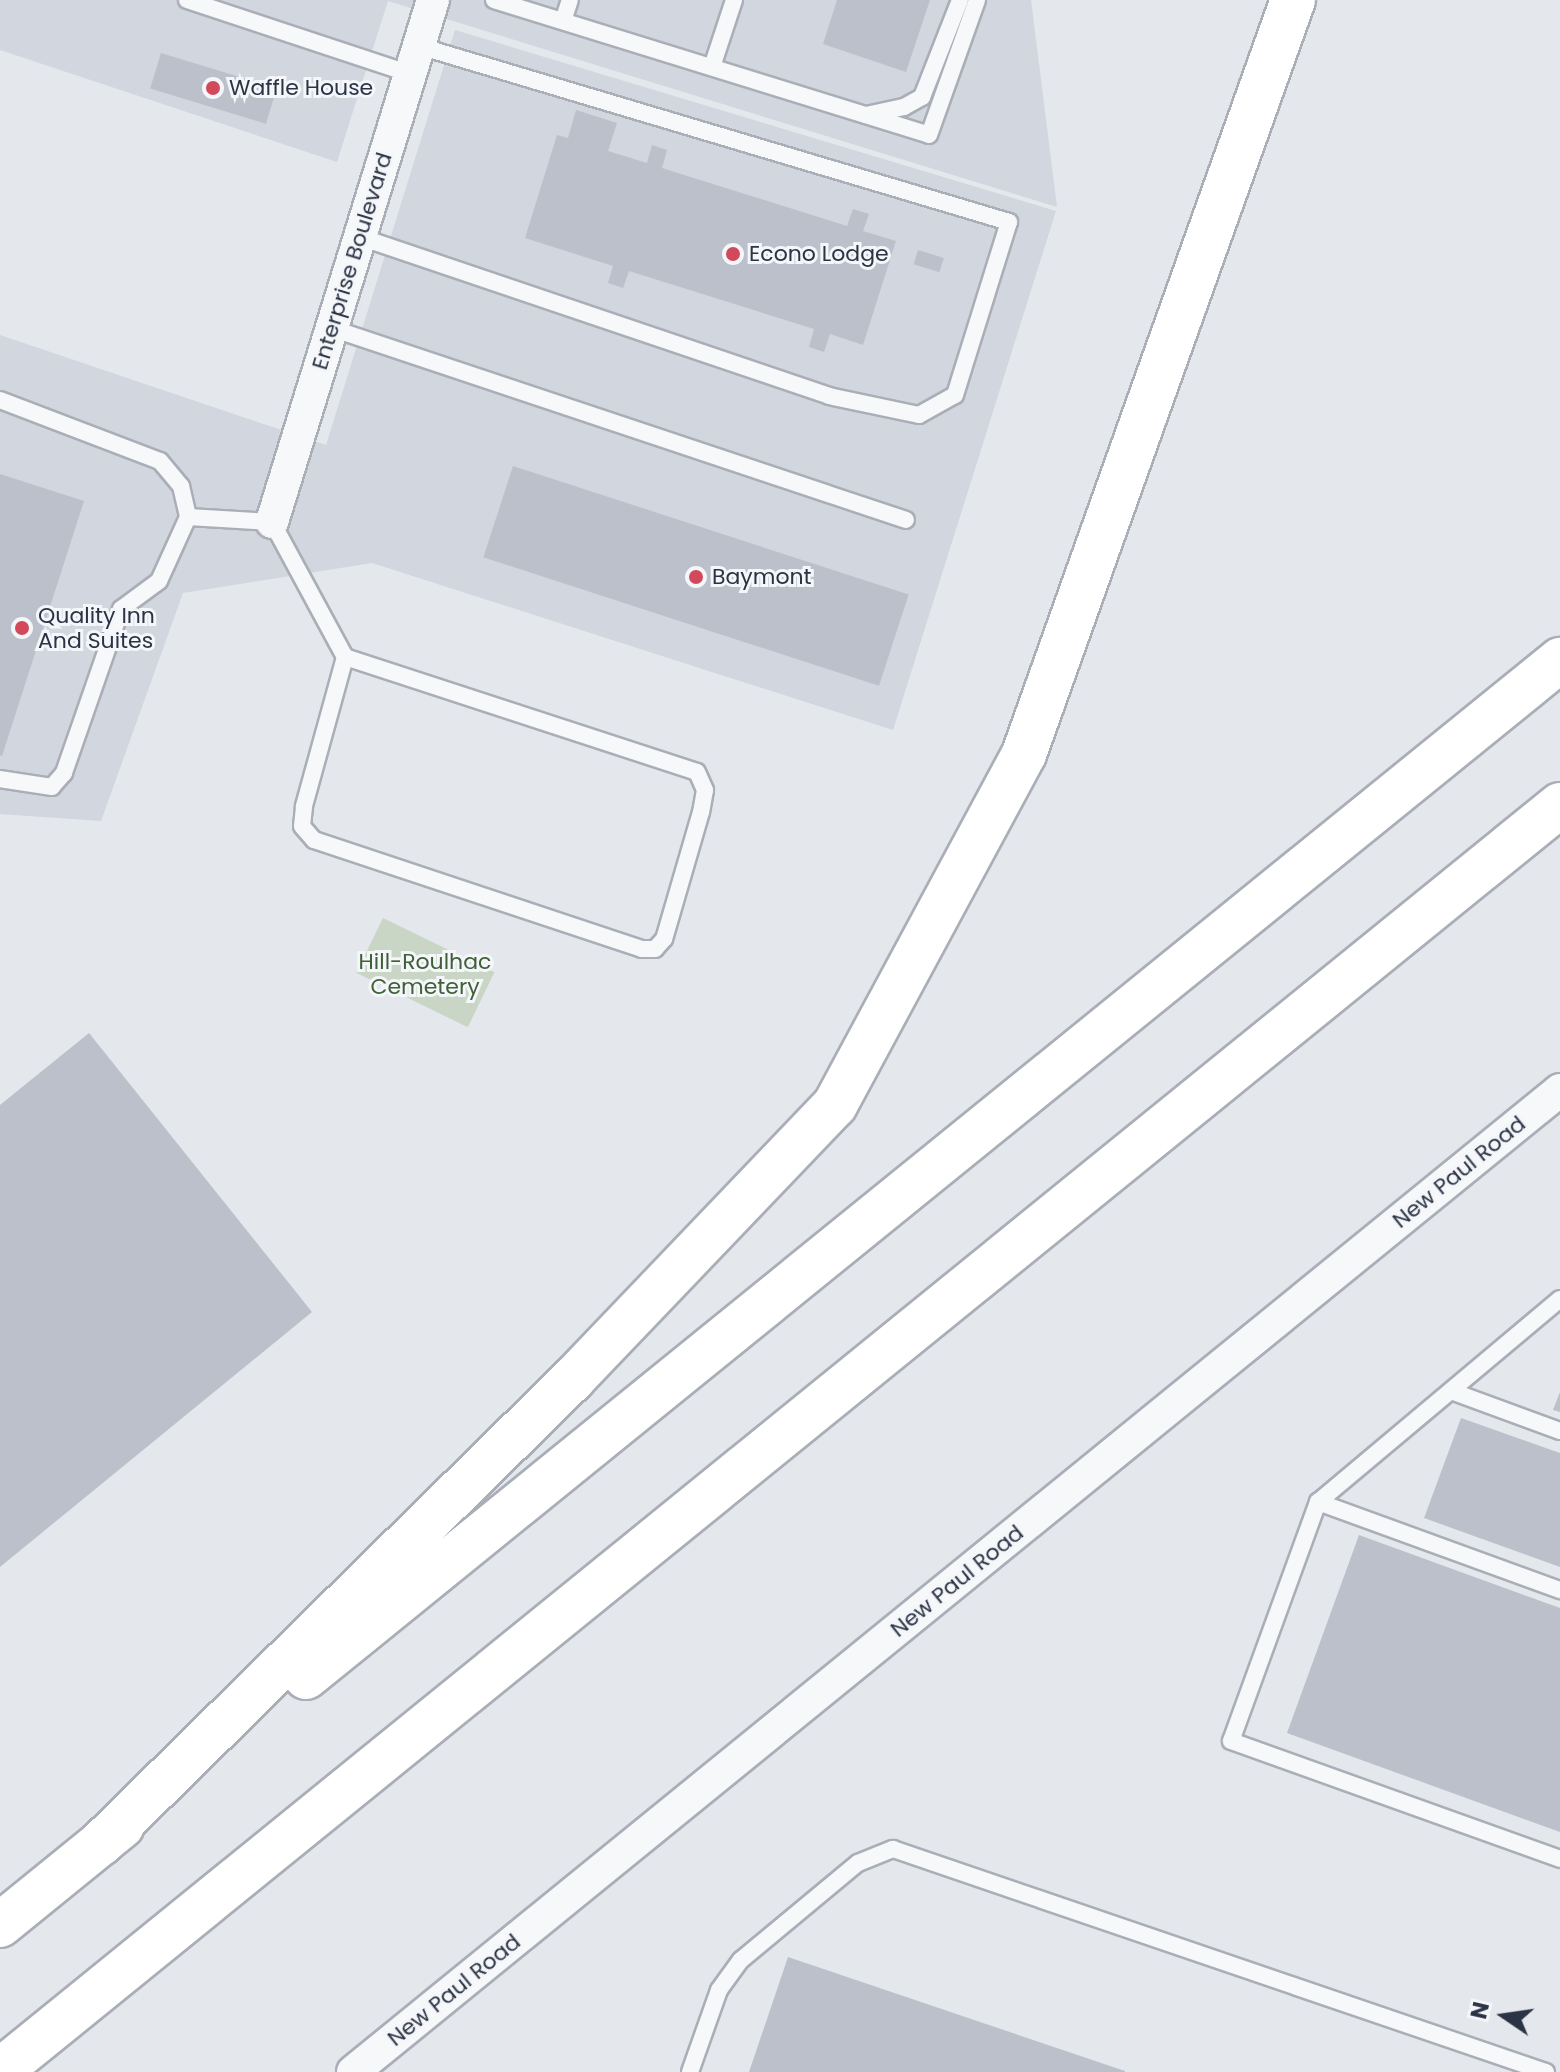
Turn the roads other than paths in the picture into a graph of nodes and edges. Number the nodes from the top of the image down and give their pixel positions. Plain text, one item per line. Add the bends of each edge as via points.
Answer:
1 (187, 0) edge
2 (433, 0) edge
3 (494, 0) edge
4 (570, 0) edge
5 (960, 0) edge
6 (977, 0) edge
7 (1293, 0) edge
8 (728, 2) edge
9 (564, 18) junction
10 (415, 60) junction
11 (712, 67) junction
12 (865, 115) junction
13 (360, 237) junction
14 (331, 328) junction
15 (0, 400) edge
16 (188, 517) junction
17 (906, 520) dead end
18 (272, 522) junction
19 (345, 657) junction
20 (1560, 660) edge
21 (0, 779) edge
22 (1560, 805) edge
23 (1560, 1090) edge
24 (1560, 1299) edge
25 (1451, 1391) junction
26 (1560, 1431) edge
27 (1318, 1502) junction
28 (1560, 1590) edge
29 (101, 1843) junction
30 (1560, 1859) edge
31 (0, 1925) edge
32 (0, 2071) edge
33 (353, 2072) edge
34 (690, 2072) edge
35 (1546, 2072) edge

1 - 10 lane
2 - 10 street, Enterprise Boulevard
3 - 9 lane
4 - 9 lane
5 - 12 lane via 922,97 904,107
6 - 12 lane via 929,135
7 - 29 highway via 1024,754 835,1105 573,1379
8 - 11 lane
9 - 11 lane
10 - 13 street, Enterprise Boulevard
10 - 13 lane via 1009,222 955,395 919,415 829,396
11 - 12 lane
13 - 14 street, Enterprise Boulevard
14 - 17 lane
14 - 18 street, Enterprise Boulevard
15 - 16 lane via 160,461 181,486
16 - 18 lane
16 - 21 lane via 159,581 121,609 64,773 52,787
18 - 19 lane
19 - 19 lane via 697,772 705,790 701,812 664,939 655,949 314,840 302,826 304,806
20 - 29 highway
22 - 32 highway
23 - 33 street, New Paul Road
24 - 25 lane
25 - 26 lane
25 - 27 lane
27 - 28 lane
27 - 30 lane via 1231,1741
29 - 31 highway
34 - 35 lane via 719,1990 741,1960 858,1863 893,1849

